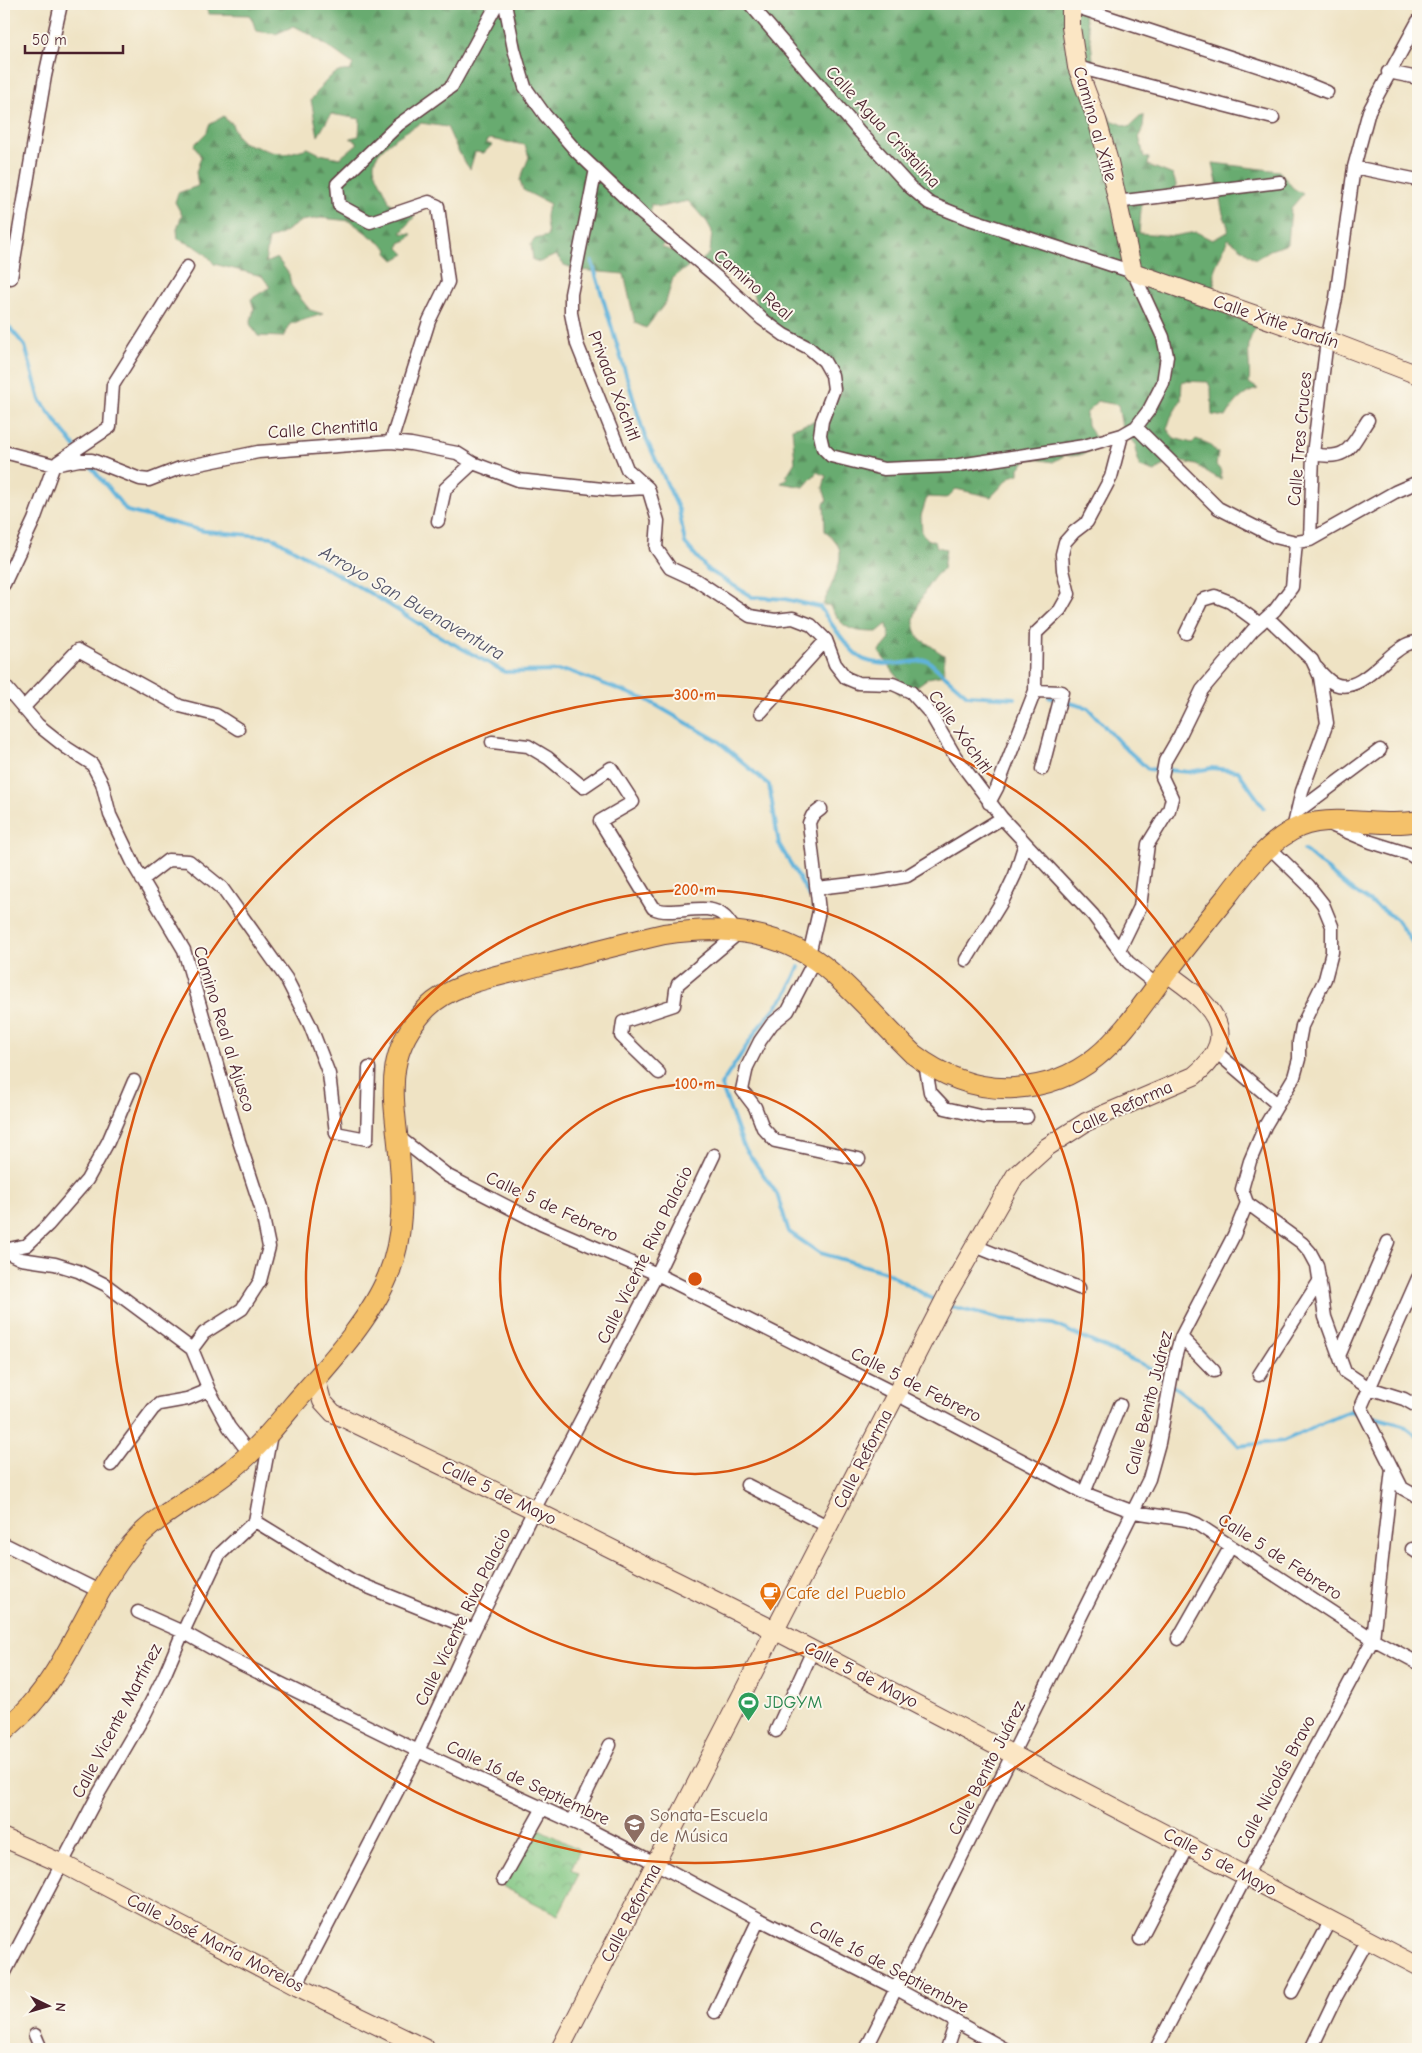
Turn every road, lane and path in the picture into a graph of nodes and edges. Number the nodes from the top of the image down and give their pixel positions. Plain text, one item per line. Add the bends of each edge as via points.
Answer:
1 (61, 4) edge
2 (497, 4) edge
3 (505, 4) edge
4 (750, 4) edge
5 (1071, 5) edge
6 (1418, 21) edge
7 (1077, 67) junction
8 (1388, 72) junction
9 (1418, 78) edge
10 (1327, 92) dead end
11 (1273, 118) dead end
12 (1354, 167) junction
13 (596, 169) junction
14 (1418, 180) edge
15 (1280, 182) dead end
16 (1116, 202) junction
17 (187, 267) dead end
18 (1133, 272) junction
19 (11, 278) dead end
20 (1327, 340) junction
21 (1418, 375) edge
22 (1368, 420) dead end
23 (1136, 427) junction
24 (1122, 435) junction
25 (391, 442) junction
26 (4, 452) edge
27 (1313, 454) junction
28 (76, 456) junction
29 (473, 462) junction
30 (54, 465) junction
31 (1418, 482) edge
32 (648, 488) junction
33 (438, 522) dead end
34 (1310, 540) junction
35 (1296, 542) junction
36 (4, 584) edge
37 (1264, 621) junction
38 (1186, 633) dead end
39 (826, 640) junction
40 (1418, 642) edge
41 (1317, 668) junction
42 (4, 685) edge
43 (1035, 691) junction
44 (23, 708) junction
45 (761, 712) dead end
46 (238, 729) dead end
47 (492, 742) dead end
48 (1380, 750) dead end
49 (1042, 769) dead end
50 (989, 803) junction
51 (821, 809) dead end
52 (1002, 818) junction
53 (1295, 821) junction
54 (1418, 821) edge
55 (1324, 822) junction
56 (1025, 843) junction
57 (1269, 847) junction
58 (1418, 860) edge
59 (142, 880) junction
60 (817, 888) junction
61 (738, 930) junction
62 (1119, 950) junction
63 (812, 957) junction
64 (966, 960) dead end
65 (1162, 979) junction
66 (1215, 1051) junction
67 (925, 1064) junction
68 (369, 1068) dead end
69 (659, 1074) dead end
70 (134, 1081) dead end
71 (1277, 1104) junction
72 (1027, 1117) dead end
73 (396, 1135) junction
74 (714, 1155) dead end
75 (859, 1159) dead end
76 (1247, 1203) junction
77 (1388, 1242) dead end
78 (975, 1246) junction
79 (4, 1251) edge
80 (657, 1274) junction
81 (1418, 1278) edge
82 (1320, 1280) junction
83 (1079, 1288) dead end
84 (1181, 1337) junction
85 (192, 1349) junction
86 (1339, 1356) junction
87 (1214, 1371) dead end
88 (1259, 1374) dead end
89 (316, 1378) junction
90 (1369, 1388) junction
91 (209, 1390) junction
92 (896, 1394) junction
93 (1120, 1405) dead end
94 (1418, 1407) edge
95 (272, 1430) junction
96 (250, 1454) junction
97 (111, 1465) dead end
98 (1392, 1469) junction
99 (747, 1485) dead end
100 (1084, 1492) junction
101 (1418, 1497) edge
102 (534, 1510) junction
103 (1134, 1512) junction
104 (255, 1521) junction
105 (829, 1527) junction
106 (4, 1544) edge
107 (1230, 1546) junction
108 (100, 1592) junction
109 (138, 1612) dead end
110 (474, 1630) junction
111 (776, 1631) junction
112 (183, 1632) junction
113 (1372, 1639) junction
114 (1178, 1640) dead end
115 (813, 1650) junction
116 (1418, 1663) edge
117 (4, 1731) edge
118 (776, 1731) dead end
119 (610, 1746) dead end
120 (418, 1751) junction
121 (1014, 1754) junction
122 (542, 1808) junction
123 (572, 1822) junction
124 (4, 1838) edge
125 (1189, 1845) junction
126 (63, 1864) junction
127 (657, 1864) junction
128 (1246, 1876) junction
129 (503, 1880) dead end
130 (759, 1919) junction
131 (1330, 1920) junction
132 (1140, 1939) dead end
133 (1367, 1941) junction
134 (1418, 1966) edge
135 (4, 1974) edge
136 (296, 1986) junction
137 (895, 1988) junction
138 (1292, 1992) dead end
139 (715, 2012) dead end
140 (956, 2022) junction
141 (35, 2035) dead end
142 (41, 2049) edge
143 (426, 2049) edge
144 (560, 2049) edge
145 (866, 2049) edge
146 (947, 2049) edge
147 (1005, 2049) edge
148 (1156, 2049) edge
149 (1310, 2049) edge

1 - 19 street via 44,76
2 - 25 street via 452,86 398,125 337,184 339,205 370,222 429,202 438,206 448,282 429,321
3 - 13 street, Camino Real via 525,87 577,152
4 - 18 street, Calle Agua Cristalina via 858,130 929,203
5 - 7 street, Camino al Xitle
5 - 10 street via 1288,76
6 - 8 street, Calle Tres Cruces
7 - 11 street
7 - 16 street, Camino al Xitle via 1097,120
8 - 9 street
8 - 12 street, Calle Tres Cruces via 1369,111
12 - 14 street
12 - 20 street, Calle Tres Cruces
13 - 24 street, Camino Real via 762,319 824,361 832,375 834,390 820,435 823,448 831,456 884,469 952,466 1084,446
13 - 32 street, Privada Xóchitl via 571,294 573,329 628,469
15 - 16 street
16 - 18 street, Camino al Xitle
17 - 28 street via 113,385 110,427 84,444
18 - 20 street, Calle Xitle Jardín
18 - 23 street, Camino Real via 1163,337 1167,356 1163,383
20 - 21 street, Calle Xitle Jardín
20 - 27 street, Calle Tres Cruces
22 - 27 street via 1348,451 1332,457
23 - 24 street, Camino Real
23 - 35 street via 1218,508 1262,532
24 - 43 street, Calle Xóchitl via 1111,478 1087,522 1065,542 1063,570 1069,594 1060,610 1036,633
25 - 28 street, Calle Chentitla via 258,452 180,468 149,480
25 - 29 street, Calle Chentitla via 457,453
26 - 30 street
27 - 34 street, Calle Tres Cruces
28 - 30 street
29 - 32 street, Calle Chentitla via 525,481 612,490
29 - 33 street via 445,489
30 - 36 street via 34,520
31 - 34 street
32 - 39 street, Calle Xóchitl via 658,521 656,548 670,568 696,580 750,616 775,620 794,618 812,625
34 - 35 street
35 - 37 street via 1292,587
37 - 38 street via 1216,596 1202,600
37 - 41 street via 1306,653
37 - 62 street via 1202,690 1168,753 1162,773 1171,794 1169,810 1148,844 1140,907
39 - 45 street
39 - 50 street, Calle Xóchitl via 835,664 846,678 858,683 893,684 911,692 930,713 955,756
40 - 41 street via 1408,644 1361,680 1348,686 1334,683
41 - 53 street via 1327,723 1302,791
42 - 44 street, Camino Real al Ajusco
43 - 49 street via 1062,692
43 - 50 street, Calle Xóchitl
44 - 46 street via 78,650 180,706 216,715
44 - 59 street, Camino Real al Ajusco via 46,731 92,764 102,783 110,815
47 - 61 street via 528,746 583,787 611,768 633,802 600,821 653,908 660,912 714,911 725,916
48 - 53 street
50 - 52 street, Calle Xóchitl
51 - 60 street via 812,816 808,832
52 - 56 street, Calle Xóchitl
52 - 60 street via 907,876
53 - 55 main road
53 - 57 main road
54 - 55 main road
55 - 58 street
56 - 62 street, Calle Xóchitl via 1093,915
56 - 64 street via 1008,890
57 - 65 main road via 1247,869
57 - 71 street, Calle Benito Juárez via 1313,891 1323,904 1332,926 1332,952 1325,979 1302,1026 1294,1077
59 - 68 street via 168,860 189,861 222,888 286,978 310,1025 329,1074 336,1133 367,1139
59 - 85 street, Camino Real al Ajusco via 184,950 261,1208 269,1247 260,1281 242,1309 204,1332
60 - 63 street via 819,919
61 - 63 main road via 776,940
61 - 69 street via 678,984 674,1005 623,1022 621,1036
61 - 73 main road via 688,930 664,934 474,982 442,996 417,1020 400,1048 393,1080
62 - 65 street, Calle Xóchitl via 1128,962
63 - 67 main road via 832,972
63 - 75 street via 788,1011 772,1024 760,1041 747,1067 742,1090 756,1107 763,1128 775,1141
65 - 66 street, Calle Reforma via 1206,1003 1216,1017 1220,1032
65 - 67 main road via 1112,1044 1078,1070 1047,1082 1017,1088 985,1087 949,1076
66 - 71 street
66 - 78 street, Calle Reforma via 1206,1066 1194,1076 1086,1122 1047,1147 1016,1176
67 - 72 street via 930,1092 945,1108 984,1117
70 - 79 street via 88,1180 27,1244
71 - 76 street, Calle Benito Juárez via 1250,1161 1242,1189
73 - 80 street, Calle 5 de Febrero via 448,1176 541,1224
73 - 89 main road via 402,1192 395,1257 368,1313
74 - 80 street, Calle Vicente Riva Palacio
76 - 82 street via 1302,1243 1317,1265
76 - 84 street, Calle Benito Juárez
77 - 86 street
78 - 83 street
78 - 92 street, Calle Reforma
79 - 85 street via 21,1259 78,1271 106,1285
80 - 92 street, Calle 5 de Febrero
80 - 102 street, Calle Vicente Riva Palacio
81 - 90 street
82 - 86 street via 1325,1317
82 - 88 street
84 - 87 street
84 - 103 street, Calle Benito Juárez via 1159,1443 1149,1479
85 - 91 street
86 - 90 street via 1345,1372
89 - 95 main road
89 - 102 street, Calle 5 de Mayo via 322,1401 333,1413
90 - 94 street
90 - 98 street via 1360,1408
91 - 96 street via 229,1427
91 - 97 street via 188,1399 159,1404
92 - 100 street, Calle 5 de Febrero
92 - 105 street, Calle Reforma
93 - 100 street
95 - 96 main road
95 - 104 street
96 - 108 main road via 146,1530 122,1556
98 - 101 street via 1402,1488
98 - 113 street
99 - 105 street
100 - 103 street, Calle 5 de Febrero
102 - 110 street, Calle Vicente Riva Palacio
102 - 111 street, Calle 5 de Mayo
103 - 107 street, Calle 5 de Febrero via 1187,1520
103 - 121 street, Calle Benito Juárez
104 - 110 street via 353,1581
104 - 112 street, Calle Vicente Martínez via 219,1555
105 - 111 street, Calle Reforma
106 - 108 street
107 - 113 street, Calle 5 de Febrero
107 - 114 street
108 - 117 main road via 48,1682 26,1711
109 - 112 street, Calle 16 de Septiembre
110 - 120 street, Calle Vicente Riva Palacio
111 - 115 street, Calle 5 de Mayo
111 - 127 street, Calle Reforma
112 - 120 street, Calle 16 de Septiembre
112 - 126 street, Calle Vicente Martínez via 149,1706
113 - 116 street, Calle 5 de Febrero
113 - 128 street, Calle Nicolás Bravo
115 - 118 street
115 - 121 street, Calle 5 de Mayo
119 - 123 street
120 - 122 street, Calle 16 de Septiembre
120 - 136 street, Calle Vicente Riva Palacio
121 - 125 street, Calle 5 de Mayo
121 - 137 street, Calle Benito Juárez
122 - 123 street, Calle 16 de Septiembre
122 - 129 street
123 - 127 street, Calle 16 de Septiembre
124 - 126 street, Calle José María Morelos
125 - 128 street, Calle 5 de Mayo
125 - 132 street
126 - 135 street, Calle Vicente Martínez
126 - 136 street, Calle José María Morelos
127 - 130 street, Calle 16 de Septiembre
127 - 144 street, Calle Reforma
128 - 131 street, Calle 5 de Mayo
128 - 148 street, Calle Nicolás Bravo
130 - 137 street, Calle 16 de Septiembre
130 - 139 street
131 - 133 street, Calle 5 de Mayo
131 - 138 street
133 - 134 street, Calle 5 de Mayo
133 - 149 street
136 - 143 street, Calle José María Morelos
137 - 140 street, Calle 16 de Septiembre
137 - 145 street, Calle Benito Juárez
140 - 146 street
140 - 147 street, Calle 16 de Septiembre
141 - 142 street

